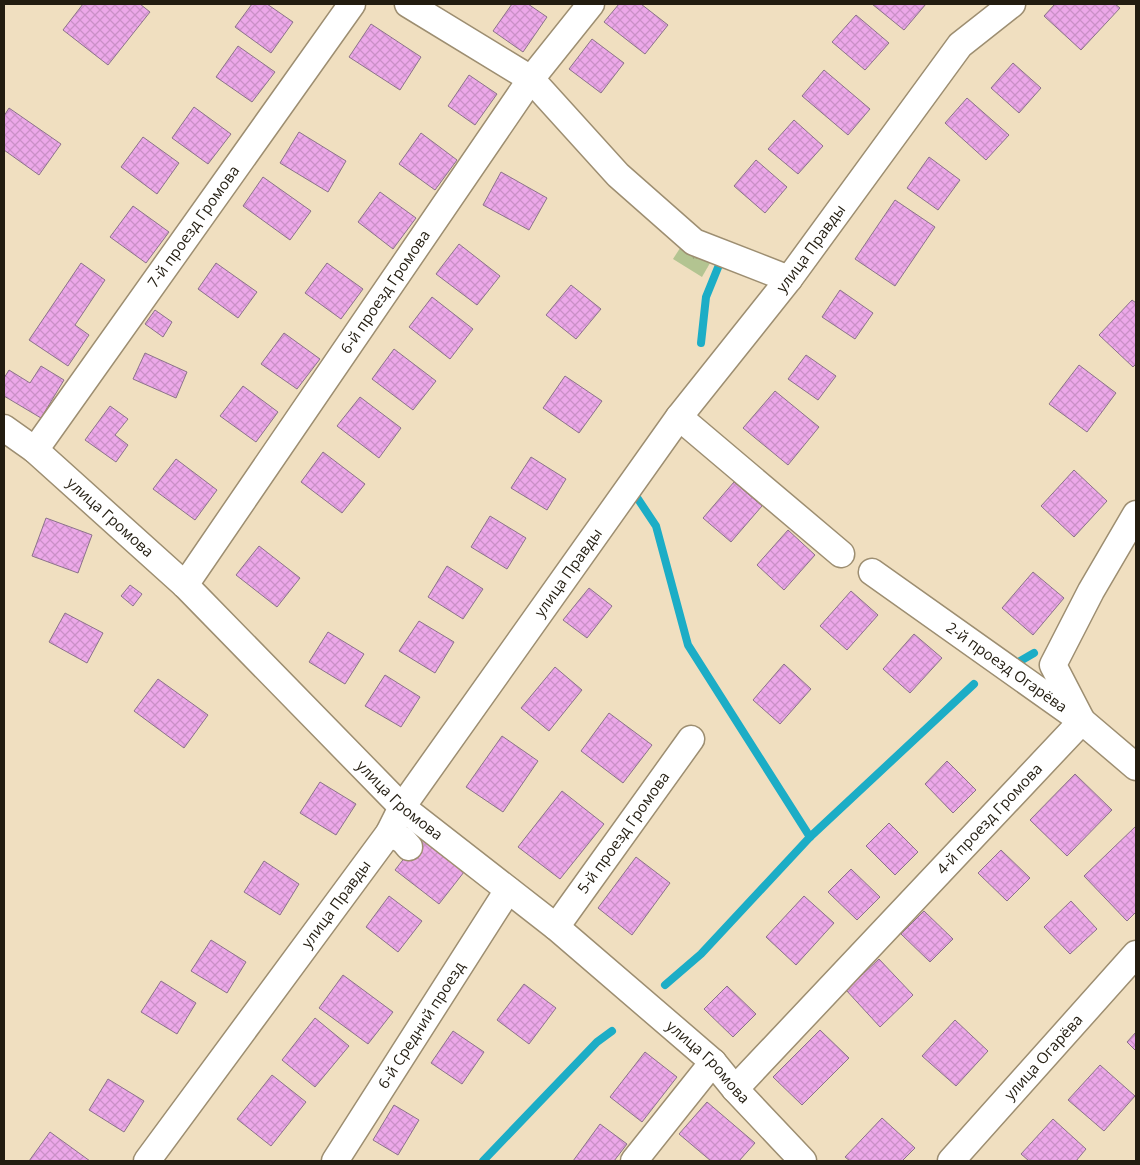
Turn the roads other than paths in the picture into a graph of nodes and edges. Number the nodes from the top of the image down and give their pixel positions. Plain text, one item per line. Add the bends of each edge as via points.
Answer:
1 (352, 4) edge
2 (408, 4) edge
3 (591, 4) edge
4 (1012, 4) edge
5 (531, 79) junction
6 (789, 279) junction
7 (679, 417) junction
8 (4, 428) edge
9 (35, 450) junction
10 (1136, 514) edge
11 (841, 554) dead end
12 (872, 572) dead end
13 (185, 585) junction
14 (1082, 720) junction
15 (691, 739) dead end
16 (1136, 767) edge
17 (402, 807) junction
18 (508, 890) junction
19 (556, 927) junction
20 (1136, 954) edge
21 (713, 1062) junction
22 (736, 1089) junction
23 (147, 1161) edge
24 (335, 1161) edge
25 (634, 1161) edge
26 (803, 1161) edge
27 (951, 1161) edge

1 - 9 street, 7-й проезд Громова
2 - 5 street
3 - 5 street, 6-й проезд Громова
4 - 6 street, улица Правды via 960,45
5 - 6 street via 618,175 694,242
5 - 13 street, 6-й проезд Громова
6 - 7 street, улица Правды
7 - 11 street
7 - 17 street, улица Правды
8 - 9 street, улица Громова
9 - 13 street, улица Громова
10 - 14 street via 1052,666
12 - 14 street, 2-й проезд Огарёва
13 - 17 street, улица Громова
14 - 16 street, 2-й проезд Огарёва
14 - 22 street, 4-й проезд Громова
15 - 19 street, 5-й проезд Громова
17 - 18 street, улица Громова
17 - 23 street, улица Правды via 399,840
18 - 19 street, улица Громова
18 - 24 street, 6-й Средний проезд
19 - 21 street, улица Громова
20 - 27 street, улица Огарёва
21 - 22 street, улица Громова
21 - 25 street
22 - 26 street, улица Громова

